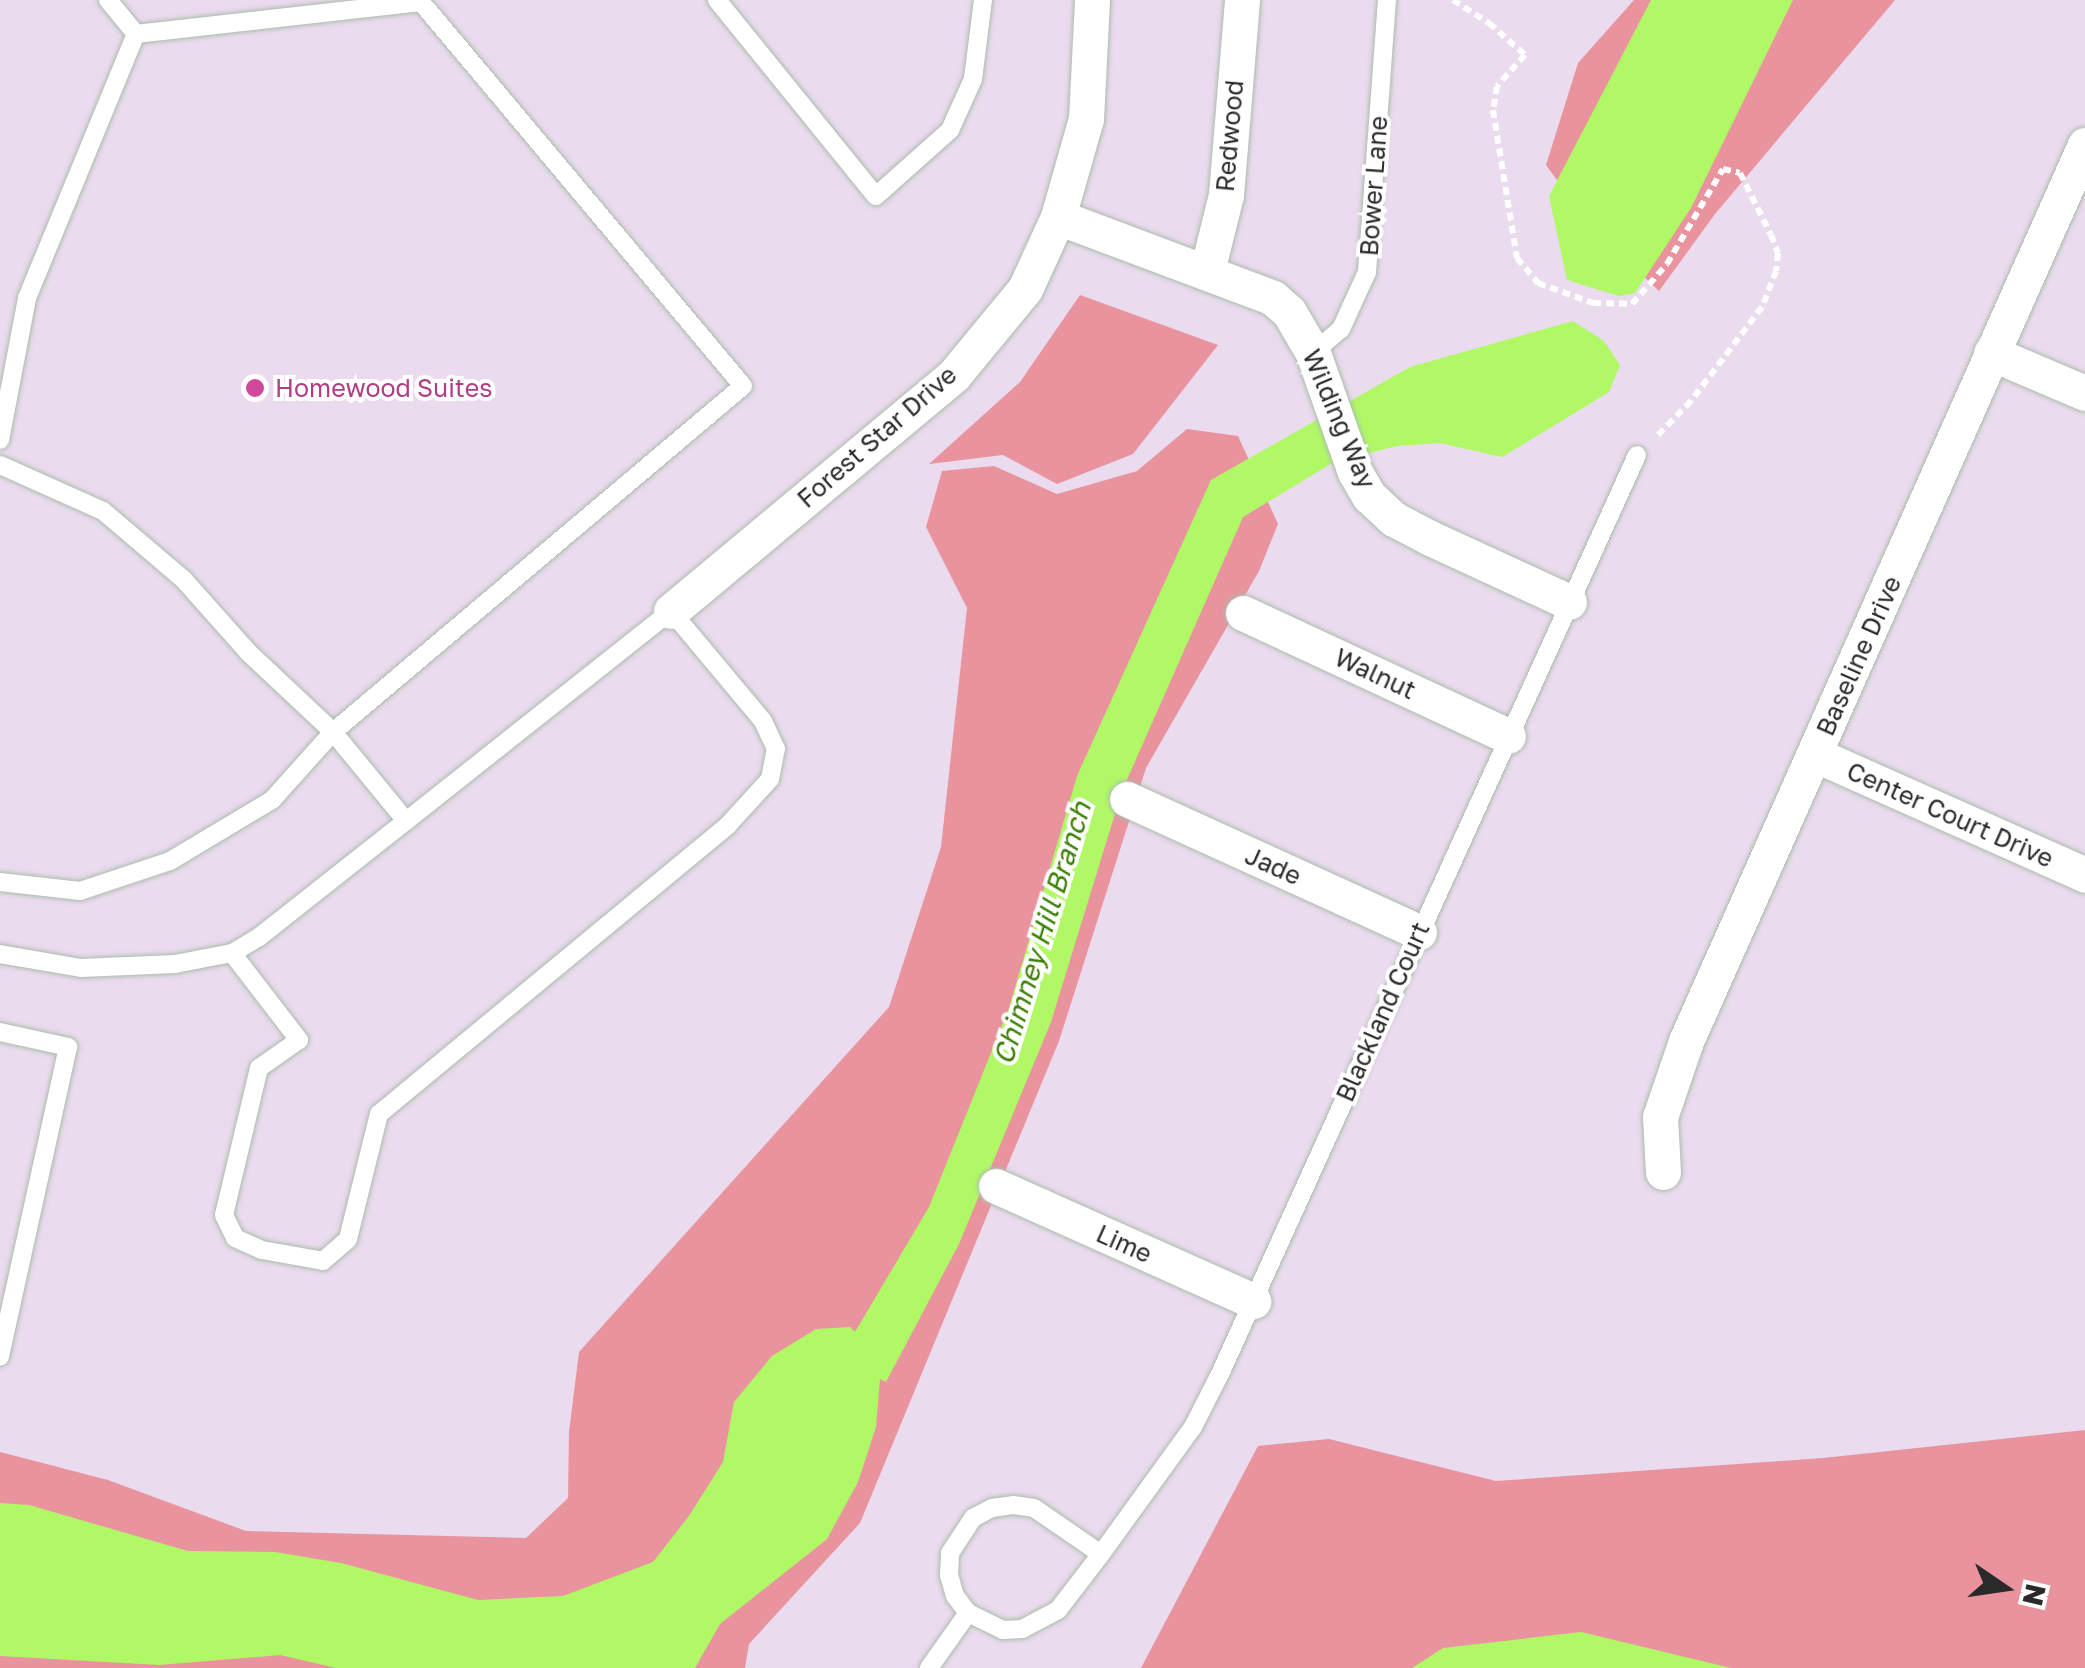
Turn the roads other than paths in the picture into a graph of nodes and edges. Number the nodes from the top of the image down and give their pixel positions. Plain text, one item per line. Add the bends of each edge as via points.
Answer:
1 (108, 0) edge
2 (716, 0) edge
3 (983, 0) edge
4 (1092, 0) edge
5 (1242, 0) edge
6 (1387, 0) edge
7 (136, 34) junction
8 (2085, 145) edge
9 (1058, 217) junction
10 (1207, 271) junction
11 (1991, 352) junction
12 (1317, 367) junction
13 (2085, 393) edge
14 (0, 440) edge
15 (1637, 455) road end
16 (0, 465) edge
17 (1569, 602) junction
18 (670, 611) junction
19 (1242, 613) dead end
20 (333, 732) junction
21 (1508, 736) junction
22 (1816, 755) junction
23 (1127, 800) dead end
24 (406, 821) junction
25 (2085, 875) edge
26 (0, 882) edge
27 (1418, 932) junction
28 (232, 952) junction
29 (0, 954) edge
30 (0, 1032) edge
31 (1663, 1172) dead end
32 (996, 1186) dead end
33 (1252, 1301) junction
34 (0, 1357) edge
35 (1101, 1554) junction
36 (968, 1613) junction
37 (929, 1668) edge

1 - 7 lane
2 - 3 lane via 876,196 950,130 973,79
4 - 9 street, Forest Star Drive via 1086,119
5 - 10 street, Redwood via 1226,195
6 - 12 lane, Bower Lane via 1368,272
7 - 14 lane via 27,298
7 - 20 lane via 421,2 743,386
8 - 11 street, Baseline Drive
9 - 10 street, Wilding Way
9 - 18 street, Forest Star Drive via 1025,289 954,375
10 - 12 street, Wilding Way via 1273,298 1289,312
11 - 13 street
11 - 22 street, Baseline Drive
12 - 17 street, Wilding Way via 1369,496 1394,519
15 - 17 lane, Blackland Court
16 - 20 lane via 102,512 184,580
17 - 21 lane, Blackland Court
18 - 24 lane
18 - 28 lane via 763,721 776,749 770,780 728,825 379,1114 348,1239 323,1261 235,1238 224,1215 259,1068 299,1040
19 - 21 street, Walnut
20 - 24 lane
20 - 26 lane via 272,800 170,861 80,891
21 - 27 lane, Blackland Court
22 - 25 street, Center Court Drive
22 - 31 street, Baseline Drive via 1686,1041 1660,1118
23 - 27 street, Jade
24 - 28 lane
27 - 33 lane, Blackland Court
28 - 29 lane via 176,964 81,968
30 - 34 lane via 68,1047
32 - 33 street, Lime
33 - 35 lane, Blackland Court via 1192,1427
35 - 36 lane via 1042,1622 1003,1630
35 - 36 lane via 1034,1508 992,1508 966,1526 950,1554 955,1596
36 - 37 lane

